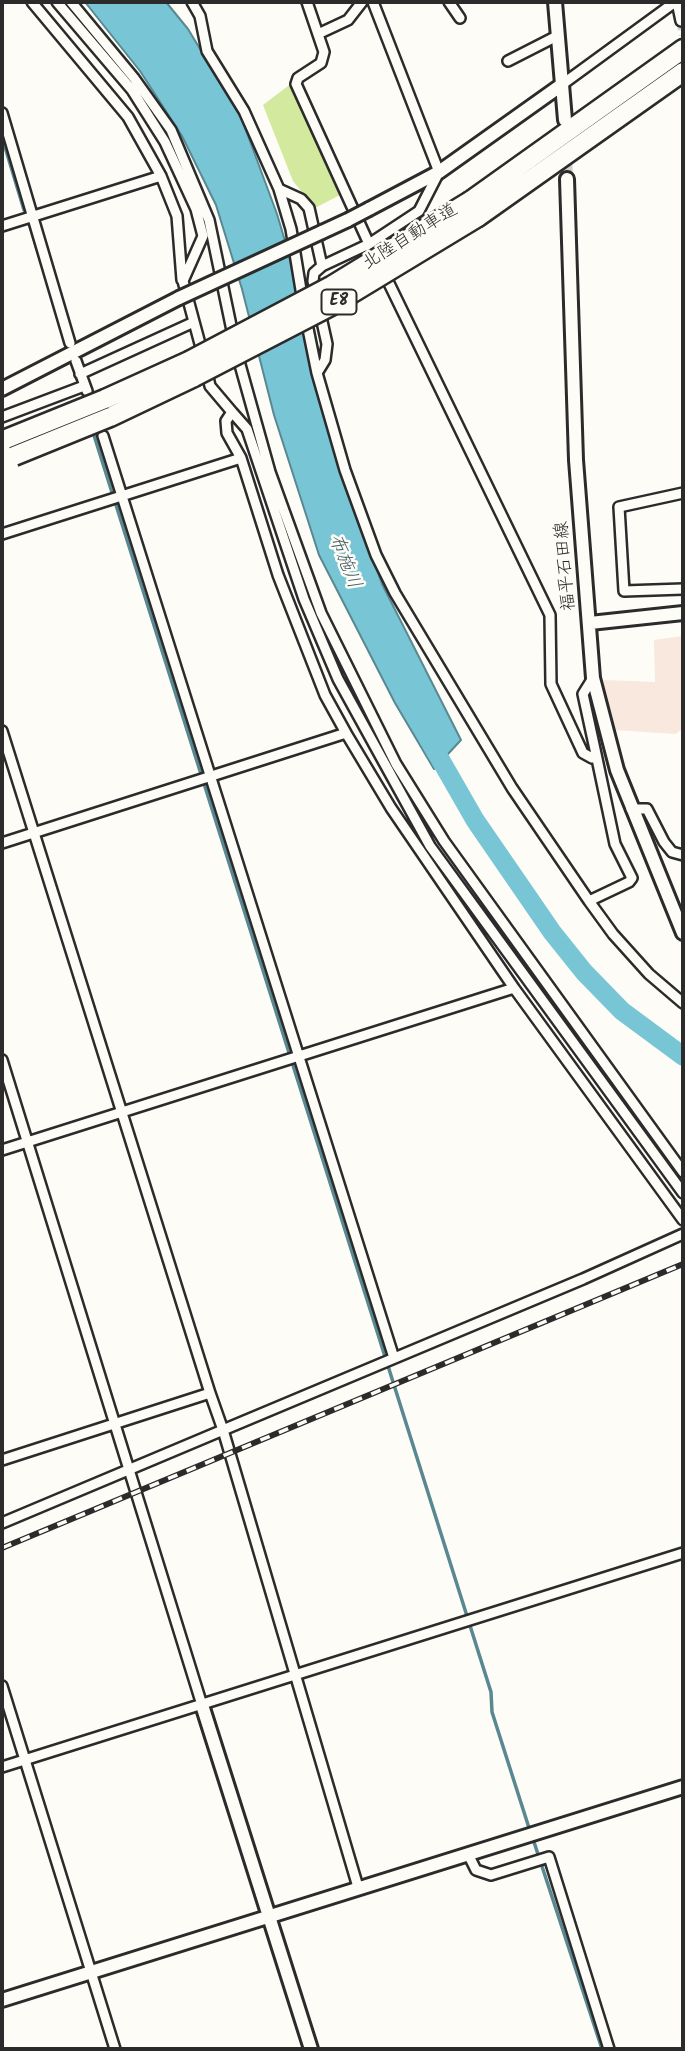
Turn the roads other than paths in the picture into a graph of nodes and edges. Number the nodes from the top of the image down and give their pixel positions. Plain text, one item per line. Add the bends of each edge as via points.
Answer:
1 (32, 2) edge
2 (57, 2) edge
3 (71, 2) edge
4 (192, 2) edge
5 (307, 2) edge
6 (362, 2) edge
7 (373, 2) edge
8 (449, 2) edge
9 (555, 2) edge
10 (676, 2) edge
11 (460, 19) dead end
12 (681, 21) dead end
13 (318, 34) junction
14 (557, 36) junction
15 (683, 49) edge
16 (508, 61) dead end
17 (683, 72) edge
18 (560, 86) junction
19 (2, 113) edge
20 (565, 120) tunnel mouth
21 (439, 172) junction
22 (161, 176) junction
23 (567, 179) tunnel mouth
24 (278, 189) junction
25 (474, 209) junction
26 (34, 216) junction
27 (2, 226) edge
28 (369, 244) junction
29 (322, 266) junction
30 (183, 281) junction
31 (194, 322) junction
32 (70, 343) dead end
33 (76, 361) dead end
34 (192, 369) junction
35 (317, 373) junction
36 (80, 374) junction
37 (2, 389) edge
38 (232, 412) junction
39 (2, 416) edge
40 (103, 436) dead end
41 (4, 440) edge
42 (8, 458) edge
43 (241, 458) junction
44 (683, 493) edge
45 (124, 495) junction
46 (2, 534) edge
47 (683, 589) edge
48 (683, 613) edge
49 (590, 623) junction
50 (593, 678) junction
51 (2, 731) edge
52 (346, 733) junction
53 (596, 754) junction
54 (211, 778) junction
55 (631, 808) junction
56 (34, 833) junction
57 (2, 843) edge
58 (683, 855) edge
59 (589, 901) junction
60 (683, 933) edge
61 (514, 988) junction
62 (683, 1003) edge
63 (300, 1056) junction
64 (2, 1060) edge
65 (121, 1112) junction
66 (28, 1142) junction
67 (2, 1150) edge
68 (683, 1172) edge
69 (683, 1193) edge
70 (683, 1220) edge
71 (683, 1234) edge
72 (394, 1358) junction
73 (210, 1393) junction
74 (115, 1425) junction
75 (223, 1430) junction
76 (2, 1460) edge
77 (129, 1471) junction
78 (2, 1523) edge
79 (683, 1553) edge
80 (297, 1675) junction
81 (2, 1686) edge
82 (202, 1705) junction
83 (25, 1760) junction
84 (2, 1767) edge
85 (683, 1787) edge
86 (468, 1854) junction
87 (358, 1887) junction
88 (269, 1914) junction
89 (90, 1972) junction
90 (2, 2000) edge
91 (115, 2049) edge
92 (311, 2049) edge
93 (609, 2049) edge

1 - 22 street via 128,117
2 - 30 street via 132,90 165,142 196,209 203,236
3 - 68 street via 171,130 189,172 209,220 241,372 293,540 321,613 396,764 460,863
4 - 24 street via 208,51 244,111
5 - 13 street
6 - 13 street via 348,20
7 - 21 street
8 - 11 street
9 - 14 street
10 - 12 street
10 - 18 street
13 - 28 street via 324,52 321,63 296,84
14 - 16 street
14 - 18 street
15 - 25 highway, 北陸自動車道 / E8
17 - 25 highway, 北陸自動車道 / E8
18 - 20 street
18 - 21 street
19 - 26 street
21 - 28 street via 419,211
21 - 37 street, bridge
22 - 26 street
22 - 30 street via 177,216
23 - 49 street, 福平石田線 via 576,460
24 - 29 street via 309,208
24 - 35 street via 291,229
25 - 34 highway, 北陸自動車道 / E8, bridge via 331,286
26 - 27 street
26 - 32 street
28 - 29 street
28 - 53 street via 550,615 551,684 583,754 592,758
29 - 35 street via 313,281 327,344
30 - 31 street
31 - 36 street
31 - 38 street via 210,386
33 - 36 street
34 - 41 highway, 北陸自動車道 / E8, bridge
34 - 42 highway, 北陸自動車道 / E8, bridge via 110,417
35 - 59 street via 345,470 395,593 512,788
36 - 39 street via 85,389
38 - 43 street via 226,421 227,433
38 - 69 street via 247,429 304,599 338,679 430,845
40 - 45 street
43 - 45 street
43 - 52 street via 278,575 325,695
44 - 47 street via 620,507 624,591
45 - 46 street
45 - 54 street
48 - 49 street
49 - 50 street, 福平石田線
50 - 53 street via 583,694
50 - 55 street, 福平石田線
51 - 56 street
52 - 54 street
52 - 61 street via 391,808
53 - 59 street via 615,844 632,878
54 - 56 street
54 - 63 street
55 - 58 street via 647,810 664,842 672,852
55 - 60 street, 福平石田線
56 - 57 street
56 - 65 street
59 - 62 street via 649,974
61 - 63 street
61 - 70 street
63 - 65 street
63 - 72 street
64 - 66 street
65 - 66 street
65 - 73 street
66 - 67 street
66 - 74 street
71 - 72 street
72 - 75 street
73 - 74 street
73 - 75 street
74 - 76 street
74 - 77 street
75 - 77 street
75 - 80 street
77 - 78 street
77 - 82 street
79 - 80 street
80 - 82 street
80 - 87 street
81 - 83 street
82 - 83 street
82 - 88 street
83 - 84 street
83 - 89 street
85 - 86 street
86 - 87 street
86 - 93 street via 476,1870 491,1875 549,1857
87 - 88 street
88 - 89 street
88 - 92 street
89 - 90 street
89 - 91 street

